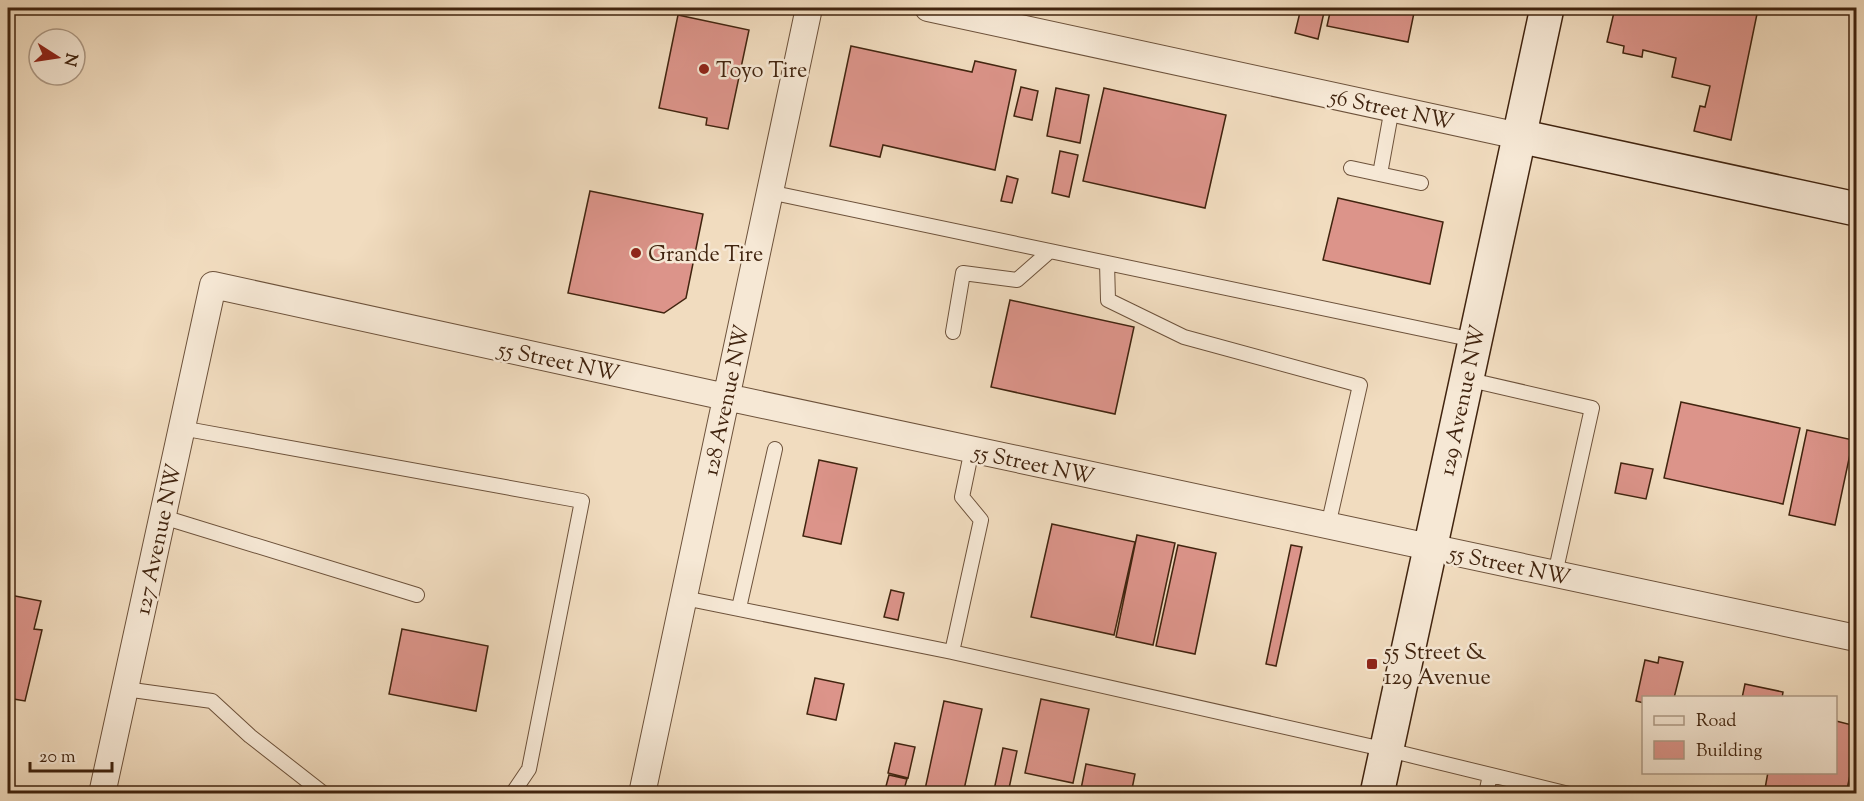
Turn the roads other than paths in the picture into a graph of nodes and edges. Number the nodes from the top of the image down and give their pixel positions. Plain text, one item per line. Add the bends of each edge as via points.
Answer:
1 (809, 8) edge
2 (928, 8) edge
3 (1547, 8) edge
4 (1392, 108) junction
5 (1519, 136) junction
6 (1351, 168) dead end
7 (1380, 174) junction
8 (1421, 183) dead end
9 (769, 192) junction
10 (1857, 209) edge
11 (1050, 251) junction
12 (1107, 263) junction
13 (213, 285) joint
14 (953, 332) dead end
15 (1474, 340) junction
16 (1466, 380) junction
17 (726, 397) junction
18 (181, 428) junction
19 (775, 449) dead end
20 (972, 449) junction
21 (163, 517) junction
22 (1328, 526) junction
23 (1429, 547) junction
24 (1555, 574) junction
25 (417, 595) dead end
26 (684, 598) junction
27 (739, 608) junction
28 (1857, 638) edge
29 (952, 652) junction
30 (125, 689) junction
31 (1387, 750) junction
32 (1490, 775) junction
33 (102, 794) edge
34 (328, 794) edge
35 (512, 794) edge
36 (642, 794) edge
37 (1377, 794) edge
38 (1486, 794) edge
39 (1569, 794) edge

1 - 9 street, 128 Avenue NW
2 - 4 street, 56 Street NW
3 - 5 street, 129 Avenue NW
4 - 5 street, 56 Street NW
4 - 7 lane
5 - 10 street, 56 Street NW
5 - 15 street, 129 Avenue NW
6 - 7 lane
7 - 8 lane
9 - 11 lane
9 - 17 street, 128 Avenue NW
11 - 12 lane
11 - 14 lane via 1017,280 963,273
12 - 15 lane
12 - 22 lane via 1108,300 1184,337 1360,385
13 - 17 street, 55 Street NW
13 - 18 street, 127 Avenue NW
15 - 16 street, 129 Avenue NW
16 - 23 street, 129 Avenue NW
16 - 24 lane via 1592,408
17 - 20 street, 55 Street NW
17 - 26 street, 128 Avenue NW
18 - 21 street, 127 Avenue NW
18 - 35 lane via 582,501 529,770
19 - 27 lane
20 - 22 street, 55 Street NW
20 - 29 lane via 962,497 981,520
21 - 25 lane
21 - 30 street, 127 Avenue NW
22 - 23 street, 55 Street NW
23 - 24 street, 55 Street NW
23 - 31 street, 129 Avenue NW
24 - 28 street, 55 Street NW
26 - 27 lane
26 - 36 street, 128 Avenue NW
27 - 29 lane
29 - 31 lane
30 - 33 street, 127 Avenue NW
30 - 34 lane via 212,701 250,736
31 - 32 lane
31 - 37 street, 129 Avenue NW
32 - 38 lane
32 - 39 lane

